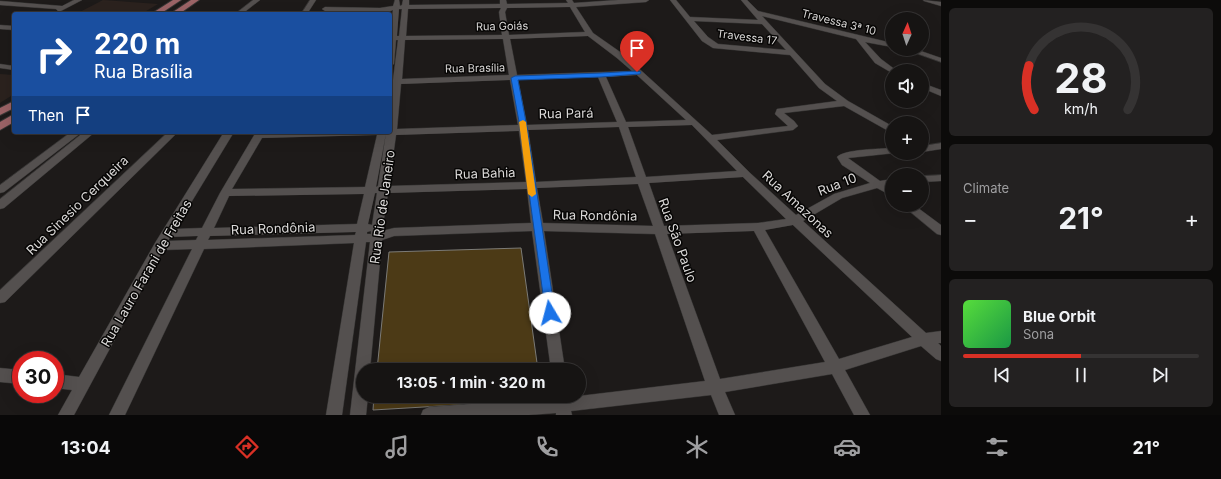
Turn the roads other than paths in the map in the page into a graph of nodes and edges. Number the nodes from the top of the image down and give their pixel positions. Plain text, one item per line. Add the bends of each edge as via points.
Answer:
1 (79, 0) edge
2 (178, 0) edge
3 (196, 0) edge
4 (257, 0) edge
5 (313, 0) edge
6 (329, 0) edge
7 (641, 0) edge
8 (673, 0) edge
9 (744, 0) edge
10 (926, 0) edge
11 (0, 3) edge
12 (570, 3) edge
13 (941, 4) edge
14 (400, 6) edge
15 (501, 6) edge
16 (64, 8) junction
17 (163, 9) junction
18 (55, 12) edge
19 (158, 12) edge
20 (177, 12) edge
21 (241, 12) edge
22 (305, 12) edge
23 (323, 12) edge
24 (758, 13) junction
25 (690, 19) junction
26 (764, 22) junction
27 (0, 27) edge
28 (12, 28) edge
29 (590, 34) junction
30 (506, 37) junction
31 (859, 39) junction
32 (395, 40) edge
33 (885, 44) edge
34 (792, 53) junction
35 (392, 54) edge
36 (929, 56) edge
37 (941, 60) edge
38 (0, 66) edge
39 (885, 66) edge
40 (12, 68) edge
41 (637, 72) junction
42 (601, 75) junction
43 (515, 78) junction
44 (397, 80) edge
45 (929, 88) edge
46 (941, 93) edge
47 (845, 102) junction
48 (12, 105) edge
49 (392, 109) edge
50 (0, 112) edge
51 (12, 119) edge
52 (694, 122) junction
53 (623, 125) junction
54 (885, 126) edge
55 (0, 127) edge
56 (524, 127) junction
57 (392, 132) edge
58 (74, 134) edge
59 (88, 134) edge
60 (171, 134) edge
61 (228, 134) edge
62 (260, 134) edge
63 (387, 134) edge
64 (388, 134) edge
65 (710, 138) junction
66 (941, 146) edge
67 (929, 148) edge
68 (885, 152) edge
69 (745, 174) junction
70 (941, 178) edge
71 (929, 179) edge
72 (642, 181) junction
73 (885, 183) edge
74 (880, 184) junction
75 (531, 186) junction
76 (885, 188) edge
77 (0, 190) edge
78 (369, 191) junction
79 (384, 191) junction
80 (226, 193) junction
81 (0, 205) edge
82 (916, 212) edge
83 (795, 220) junction
84 (537, 227) junction
85 (758, 227) junction
86 (660, 230) junction
87 (941, 231) edge
88 (206, 232) junction
89 (167, 233) junction
90 (361, 233) junction
91 (377, 233) junction
92 (200, 245) junction
93 (159, 246) junction
94 (0, 298) edge
95 (368, 315) junction
96 (348, 316) junction
97 (941, 337) edge
98 (924, 340) junction
99 (941, 355) edge
100 (557, 363) edge
101 (835, 367) junction
102 (0, 375) edge
103 (12, 376) edge
104 (64, 382) edge
105 (83, 384) junction
106 (715, 387) junction
107 (563, 405) edge
108 (66, 415) edge
109 (117, 415) edge
110 (334, 415) edge
111 (358, 415) edge
112 (429, 415) edge
113 (727, 415) edge
114 (862, 415) edge

1 - 16 street
2 - 17 main road
3 - 20 main road
4 - 21 street
5 - 22 street
6 - 23 street
7 - 12 street
8 - 25 street, Travessa 17
9 - 24 street
10 - 13 street
11 - 16 street
12 - 15 street
12 - 29 street
14 - 15 street
14 - 23 street
14 - 32 street, Rua Rio de Janeiro
15 - 30 street
16 - 18 street
17 - 19 main road
17 - 20 main road via 167,12
24 - 26 street
24 - 31 street, Travessa 3ª 10
25 - 26 street
25 - 34 street, Travessa 17 via 705,39 716,46
26 - 34 street
27 - 28 street
29 - 30 street, Rua Goiás
29 - 41 street
30 - 32 street, Rua Goiás
30 - 43 street
31 - 33 street, Travessa 3ª 10
31 - 39 street
32 - 35 street, Rua Rio de Janeiro
32 - 44 street, Rua Rio de Janeiro
34 - 47 street via 822,86
36 - 37 street
38 - 40 street
41 - 42 street, Rua Brasília
41 - 52 street, Rua Amazonas
42 - 43 street, Rua Brasília
42 - 53 street, Rua São Paulo
43 - 44 street, Rua Brasília
43 - 56 street
44 - 49 street, Rua Rio de Janeiro
45 - 46 street
47 - 54 street
47 - 65 street via 780,111 779,114 793,126 790,128
48 - 50 main road
51 - 55 main road
52 - 53 street, Rua Pará
52 - 65 street, Rua Amazonas
53 - 56 street, Rua Pará
53 - 72 street, Rua São Paulo
56 - 57 street, Rua Pará
56 - 75 street
58 - 77 street
59 - 81 street
60 - 94 street, Rua Sinesio Cerqueira
61 - 89 street, Rua Lauro Farani de Freitas
62 - 80 street
63 - 78 street, Rua Rio de Janeiro
64 - 79 street, Rua Rio de Janeiro
65 - 69 street, Rua Amazonas
66 - 67 street
68 - 74 street via 842,157 846,163
69 - 72 street, Rua Bahia
69 - 83 street, Rua Amazonas
70 - 71 street
72 - 75 street, Rua Bahia
72 - 86 street, Rua São Paulo
73 - 74 street, Rua 10
74 - 76 street
74 - 83 street, Rua 10 via 838,196
75 - 79 street, Rua Bahia
75 - 84 street
78 - 79 street, Rua Bahia
78 - 80 street, Rua Bahia
78 - 90 street, Rua Rio de Janeiro
79 - 91 street, Rua Rio de Janeiro
80 - 88 street
82 - 87 street
83 - 85 street, Rua Rondônia
83 - 98 street, Rua Amazonas
84 - 86 street, Rua Rondônia
84 - 91 street, Rua Rondônia
84 - 100 street
85 - 86 street, Rua Rondônia
85 - 101 street
86 - 106 street, Rua São Paulo
88 - 89 street, Rua Rondônia
88 - 90 street, Rua Rondônia
88 - 92 street
89 - 93 street, Rua Lauro Farani de Freitas
90 - 91 street, Rua Rondônia
90 - 92 street, Rua Rondônia
90 - 96 street, Rua Rio de Janeiro
91 - 95 street, Rua Rio de Janeiro
92 - 93 street, Rua Rondônia
92 - 109 street
93 - 105 street, Rua Lauro Farani de Freitas
95 - 96 street
95 - 111 street, Rua Rio de Janeiro
96 - 110 street, Rua Rio de Janeiro
97 - 98 street
98 - 99 street, Rua Amazonas
98 - 101 street
101 - 106 street
101 - 114 street
102 - 103 street
104 - 105 street
105 - 108 street, Rua Lauro Farani de Freitas
106 - 107 street
106 - 113 street, Rua São Paulo
107 - 112 street

